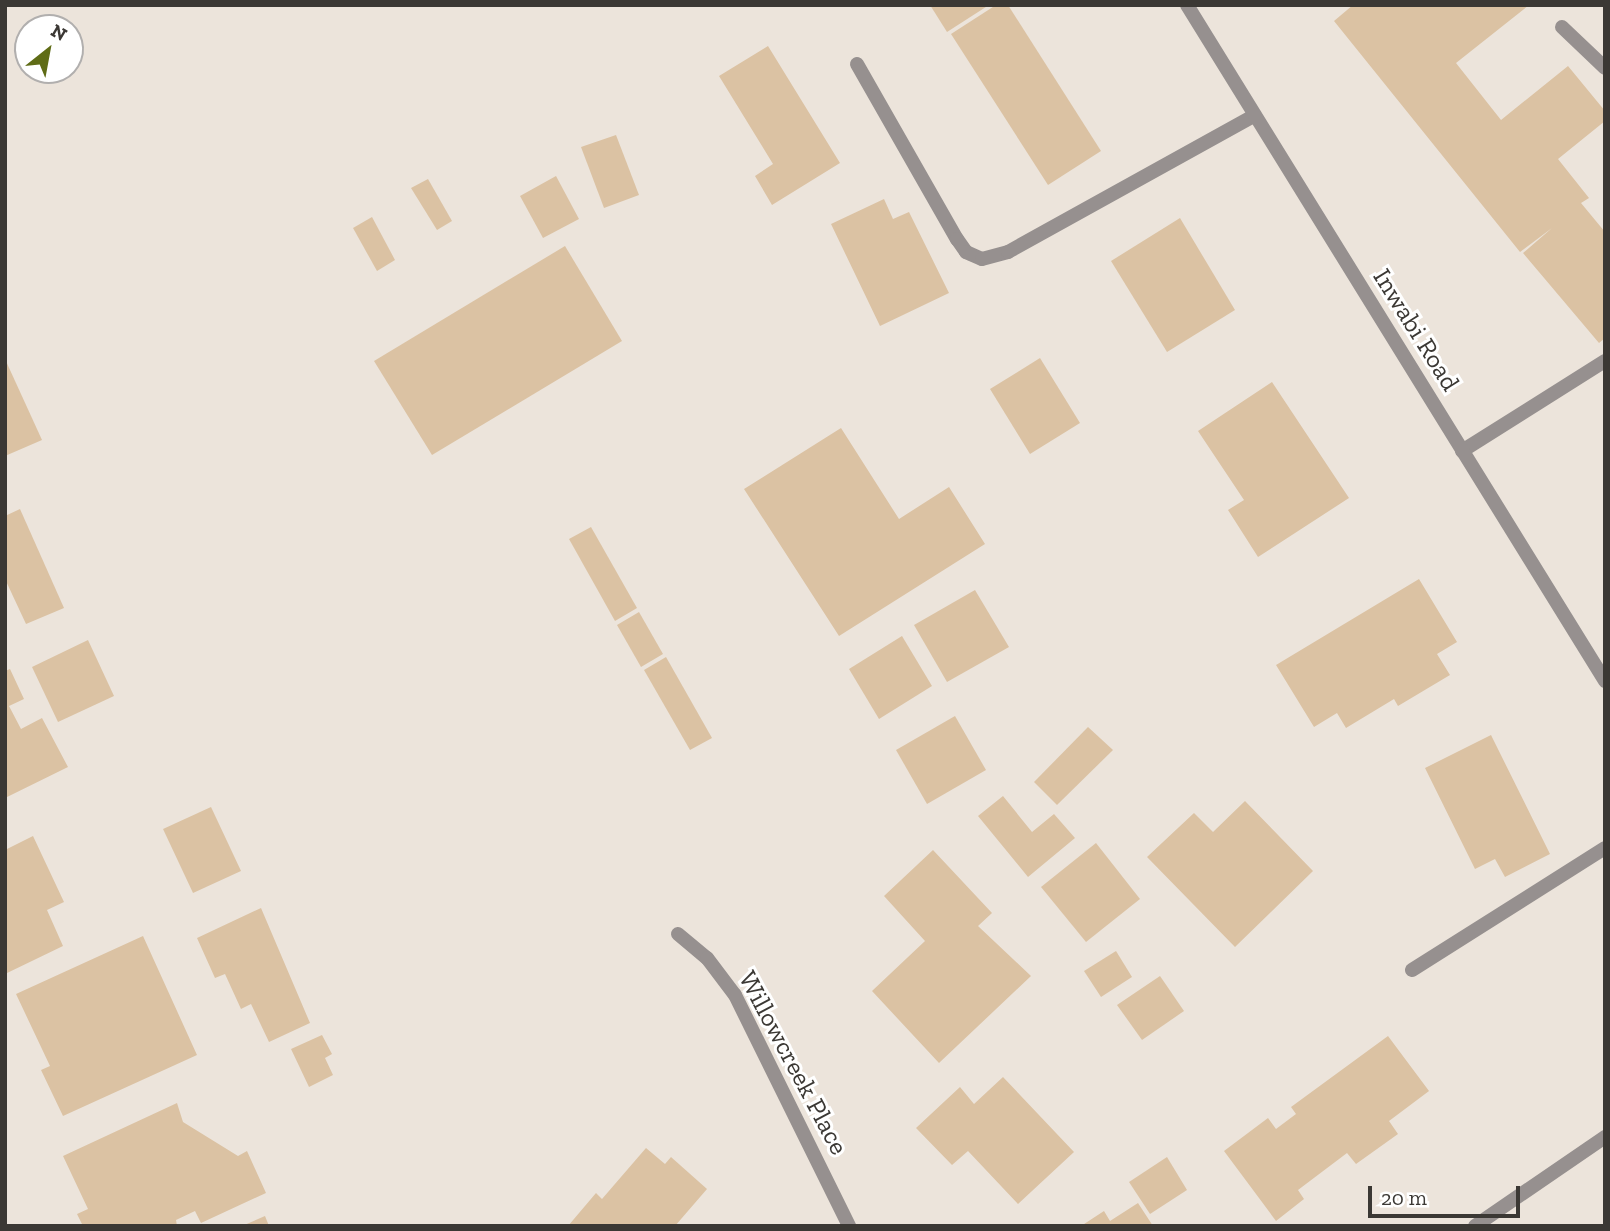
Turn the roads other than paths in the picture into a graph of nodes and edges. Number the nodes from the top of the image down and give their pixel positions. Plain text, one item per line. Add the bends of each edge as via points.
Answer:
1 (1187, 5) edge
2 (1562, 27) dead end
3 (857, 64) dead end
4 (1605, 68) edge
5 (1255, 115) junction
6 (1605, 361) edge
7 (1462, 451) junction
8 (1605, 681) edge
9 (1605, 848) edge
10 (678, 934) dead end
11 (1412, 970) dead end
12 (1605, 1137) edge
13 (849, 1226) edge
14 (1475, 1226) edge

1 - 5 street, Inwabi Road
2 - 4 street
3 - 5 street via 957,239 966,252 982,259 1008,252
5 - 7 street, Inwabi Road
6 - 7 street
7 - 8 street, Inwabi Road
9 - 11 street
10 - 13 street, Willowcreek Place via 707,958 735,995
12 - 14 street

